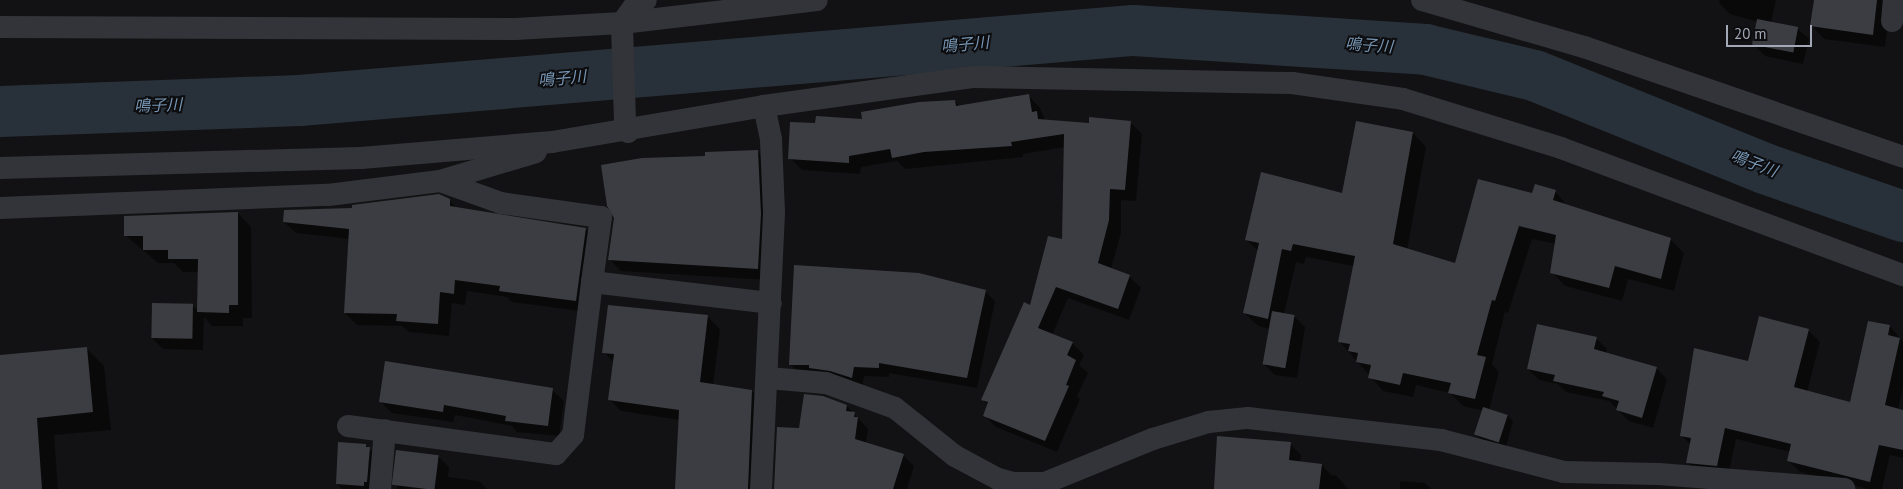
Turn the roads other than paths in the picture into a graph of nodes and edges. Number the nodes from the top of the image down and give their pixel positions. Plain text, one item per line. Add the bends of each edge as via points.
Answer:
1 (646, 0) edge
2 (817, 0) edge
3 (1422, 0) edge
4 (0, 27) edge
5 (622, 29) junction
6 (764, 106) junction
7 (627, 126) junction
8 (552, 142) junction
9 (1903, 157) edge
10 (0, 168) edge
11 (440, 181) junction
12 (0, 208) edge
13 (1903, 275) edge
14 (592, 282) junction
15 (771, 304) junction
16 (768, 378) junction
17 (348, 426) dead end
18 (385, 430) junction
19 (380, 489) edge
20 (761, 489) edge
21 (1844, 489) edge

1 - 5 street via 633,8
2 - 5 street
3 - 9 street via 1584,47
4 - 5 street
5 - 7 street
6 - 7 street
6 - 13 street via 974,77 1292,83 1403,99 1561,148
6 - 15 street via 771,139 774,212
7 - 8 street
8 - 10 street via 361,158
8 - 11 street via 530,156
11 - 12 street via 328,195
11 - 14 street via 502,203 601,216
14 - 15 street
14 - 18 street via 573,435 556,454
15 - 16 street
16 - 20 street
16 - 21 street via 826,383 895,408 955,456 998,479 1013,482 1045,482 1153,439 1209,422 1248,418 1441,440 1564,472 1659,474
17 - 18 street
18 - 19 street

